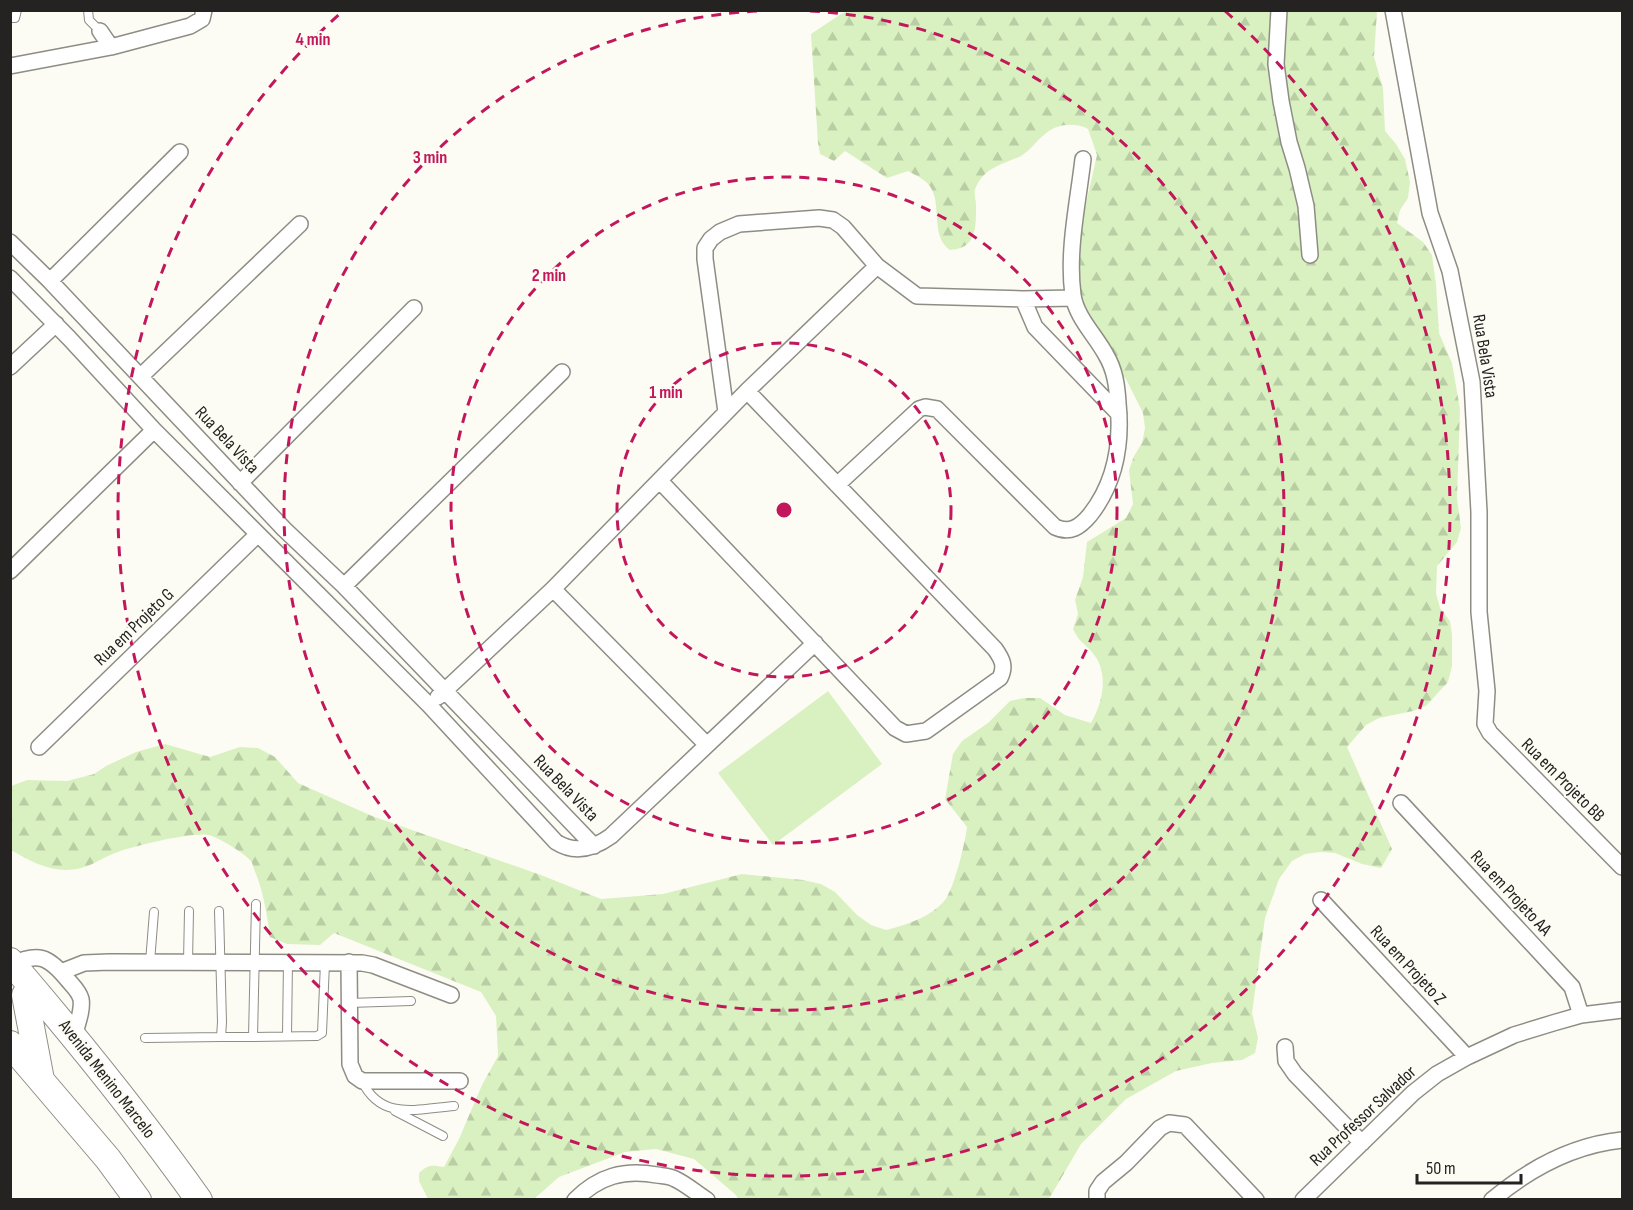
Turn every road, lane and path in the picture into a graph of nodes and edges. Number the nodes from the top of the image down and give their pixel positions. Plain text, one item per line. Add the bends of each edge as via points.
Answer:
1 (17, 10) edge
2 (88, 10) edge
3 (204, 10) edge
4 (1279, 10) edge
5 (1393, 10) edge
6 (10, 18) edge
7 (100, 31) joint
8 (111, 47) junction
9 (10, 66) edge
10 (180, 152) dead end
11 (1083, 159) dead end
12 (300, 224) dead end
13 (10, 242) edge
14 (1310, 255) dead end
15 (877, 266) junction
16 (10, 278) edge
17 (50, 281) junction
18 (1073, 298) junction
19 (1023, 299) junction
20 (414, 308) dead end
21 (87, 320) junction
22 (56, 324) junction
23 (69, 338) junction
24 (10, 367) edge
25 (562, 372) dead end
26 (141, 376) junction
27 (747, 391) junction
28 (726, 412) junction
29 (1119, 414) junction
30 (154, 430) junction
31 (660, 481) junction
32 (240, 483) junction
33 (837, 485) junction
34 (284, 529) junction
35 (262, 540) junction
36 (10, 571) edge
37 (344, 586) junction
38 (553, 589) junction
39 (815, 643) junction
40 (446, 690) junction
41 (429, 705) junction
42 (1484, 715) joint
43 (707, 745) junction
44 (39, 747) dead end
45 (1401, 803) dead end
46 (594, 846) junction
47 (1623, 867) edge
48 (1321, 900) dead end
49 (256, 904) dead end
50 (189, 911) dead end
51 (219, 911) dead end
52 (154, 912) dead end
53 (255, 961) junction
54 (288, 961) junction
55 (150, 962) junction
56 (188, 962) junction
57 (220, 962) junction
58 (325, 962) junction
59 (349, 962) junction
60 (61, 972) junction
61 (14, 973) edge
62 (451, 995) dead end
63 (411, 1001) dead end
64 (350, 1003) junction
65 (1623, 1010) edge
66 (1581, 1015) junction
67 (74, 1036) junction
68 (287, 1036) junction
69 (220, 1037) junction
70 (253, 1037) junction
71 (145, 1038) dead end
72 (10, 1044) edge
73 (1285, 1047) dead end
74 (1467, 1057) junction
75 (362, 1081) junction
76 (460, 1081) dead end
77 (42, 1082) junction
78 (454, 1106) dead end
79 (394, 1110) junction
80 (443, 1136) dead end
81 (1623, 1140) edge
82 (1362, 1143) junction
83 (138, 1200) edge
84 (181, 1200) edge
85 (198, 1200) edge
86 (575, 1200) edge
87 (706, 1200) edge
88 (1097, 1200) edge
89 (1256, 1200) edge
90 (1303, 1200) edge
91 (1492, 1200) edge

1 - 6 lane via 15,18
2 - 7 lane via 89,20
3 - 8 street via 202,19 190,26
4 - 14 street via 1276,64 1289,142 1306,206
5 - 42 street, Rua Bela Vista via 1430,213 1450,271 1472,382 1479,512 1479,612 1487,691
7 - 8 street
8 - 9 street
10 - 17 street
11 - 18 street via 1074,238
12 - 26 street
13 - 17 street, Rua Bela Vista
15 - 19 street via 917,296
15 - 27 street
15 - 28 street via 833,220 739,224 711,239 705,248 705,259
16 - 22 street, Rua Bela Vista
17 - 21 street, Rua Bela Vista
18 - 19 street
18 - 29 street via 1113,368
19 - 29 street via 1035,327
20 - 32 street
21 - 23 street
21 - 26 street, Rua Bela Vista
22 - 23 street, Rua Bela Vista
22 - 24 street
23 - 30 street, Rua Bela Vista
25 - 37 street
26 - 32 street, Rua Bela Vista
27 - 28 street
27 - 33 street
28 - 31 street
29 - 33 street via 1120,441 1111,480 1091,514 1071,530 1055,527 931,407 919,409
30 - 35 street, Rua Bela Vista
30 - 36 street
31 - 38 street
31 - 39 street
32 - 34 street, Rua Bela Vista
33 - 39 street via 995,649 1003,672 926,731 906,734 895,728
34 - 35 street, Rua em Projeto G
34 - 37 street, Rua Bela Vista
35 - 41 street, Rua Bela Vista
35 - 44 street, Rua em Projeto G
37 - 40 street, Rua Bela Vista
38 - 40 street
38 - 43 street
39 - 43 street
40 - 41 street
40 - 46 street, Rua Bela Vista
41 - 46 street, Rua Bela Vista via 556,842 566,849
42 - 47 street, Rua em Projeto BB via 1490,734
43 - 46 street via 611,836
45 - 66 street, Rua em Projeto AA via 1572,987
48 - 74 street, Rua em Projeto Z
49 - 53 lane
50 - 56 lane
51 - 57 lane
52 - 55 lane
53 - 54 street
53 - 57 street
53 - 70 lane
54 - 58 street
54 - 68 lane
55 - 56 street
55 - 60 street via 84,963
56 - 57 street
57 - 69 lane
58 - 59 street
58 - 68 lane via 322,1033
59 - 62 street via 373,965
59 - 64 street
60 - 61 street via 48,960 27,957
60 - 67 street via 81,997
61 - 67 main road, Avenida Menino Marcelo
61 - 77 main road
61 - 84 main road, Avenida Menino Marcelo
63 - 64 lane
64 - 75 street via 350,1064
65 - 66 street, Rua Professor Salvador
66 - 74 street, Rua Professor Salvador via 1514,1035
67 - 85 main road, Avenida Menino Marcelo
68 - 70 lane
69 - 70 lane
69 - 71 lane
72 - 77 main road
73 - 82 street via 1286,1061 1295,1074
74 - 82 street, Rua Professor Salvador via 1413,1093
75 - 76 street
75 - 79 lane via 368,1094
77 - 83 main road
78 - 79 lane
79 - 80 lane
81 - 91 street via 1555,1159 1517,1179
82 - 90 street, Rua Professor Salvador
86 - 87 street via 598,1181 638,1171 674,1178
88 - 89 street via 1103,1182 1160,1128 1178,1122

